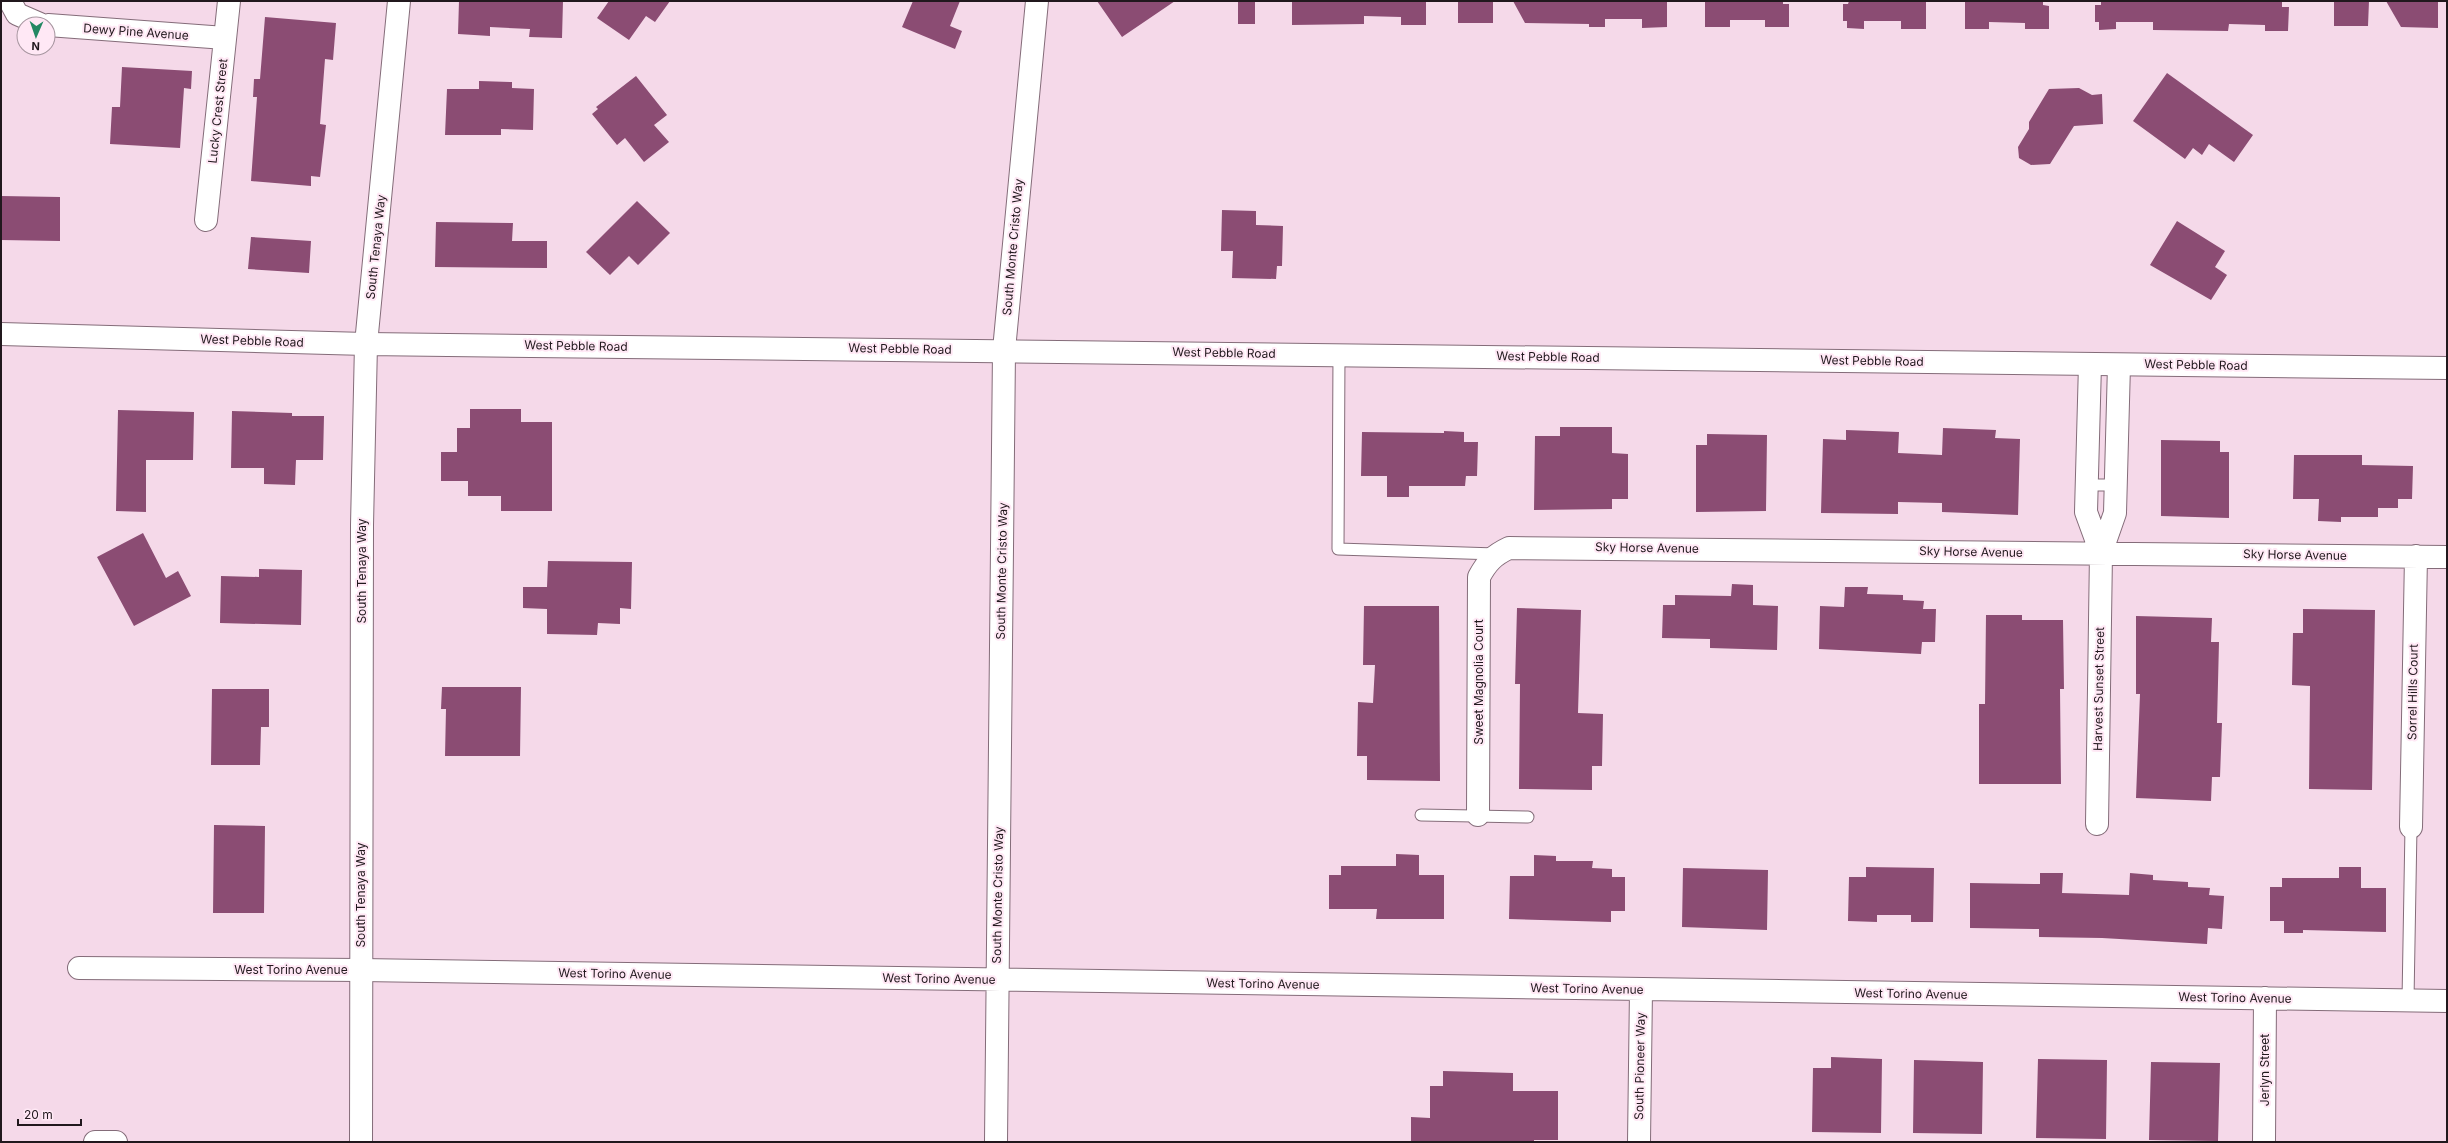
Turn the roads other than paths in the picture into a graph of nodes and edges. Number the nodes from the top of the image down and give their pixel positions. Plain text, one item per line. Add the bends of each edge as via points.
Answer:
1 (229, 1) edge
2 (399, 1) edge
3 (1037, 1) edge
4 (13, 8) edge
5 (26, 16) edge
6 (56, 26) edge
7 (225, 38) junction
8 (206, 220) dead end
9 (1, 334) edge
10 (366, 344) junction
11 (1004, 350) junction
12 (1339, 354) junction
13 (2090, 364) junction
14 (2119, 365) junction
15 (2447, 368) edge
16 (2087, 485) junction
17 (2115, 485) junction
18 (2101, 553) junction
19 (1496, 554) junction
20 (2416, 556) junction
21 (2447, 557) edge
22 (1422, 815) dead end
23 (1478, 815) junction
24 (1528, 817) dead end
25 (2097, 824) dead end
26 (2411, 827) joint
27 (79, 968) dead end
28 (361, 970) junction
29 (998, 980) junction
30 (1641, 990) junction
31 (2265, 998) junction
32 (2408, 1000) junction
33 (2447, 1001) edge
34 (95, 1142) edge
35 (116, 1142) edge
36 (361, 1142) edge
37 (996, 1142) edge
38 (1639, 1142) edge
39 (2264, 1142) edge

1 - 7 street, Lucky Crest Street
2 - 10 street, South Tenaya Way
3 - 11 street, South Monte Cristo Way
4 - 5 street
6 - 7 street, Dewy Pine Avenue
7 - 8 street, Lucky Crest Street
9 - 10 street, West Pebble Road
10 - 11 street, West Pebble Road
10 - 28 street, South Tenaya Way via 362,533
11 - 12 street, West Pebble Road
11 - 29 street, South Monte Cristo Way
12 - 13 street, West Pebble Road
12 - 19 lane via 1338,549
13 - 14 street, West Pebble Road
13 - 16 street, Harvest Sunset Street
14 - 15 street, West Pebble Road
14 - 17 street, Harvest Sunset Street
16 - 17 lane
16 - 18 street, Harvest Sunset Street via 2086,512
17 - 18 street, Harvest Sunset Street via 2115,513
18 - 19 street, Sky Horse Avenue via 1524,547 1509,548
18 - 20 street, Sky Horse Avenue
18 - 25 street, Harvest Sunset Street
19 - 23 street, Sweet Magnolia Court via 1486,563 1479,576
20 - 21 street, Sky Horse Avenue
20 - 26 street, Sorrel Hills Court
22 - 23 lane
23 - 24 lane
26 - 32 lane
27 - 28 street, West Torino Avenue
28 - 29 street, West Torino Avenue
28 - 36 street, South Tenaya Way
29 - 30 street, West Torino Avenue
29 - 37 street, South Monte Cristo Way
30 - 31 street, West Torino Avenue
30 - 38 street, South Pioneer Way
31 - 32 street, West Torino Avenue
31 - 39 street, Jerlyn Street
32 - 33 street, West Torino Avenue
34 - 35 street

